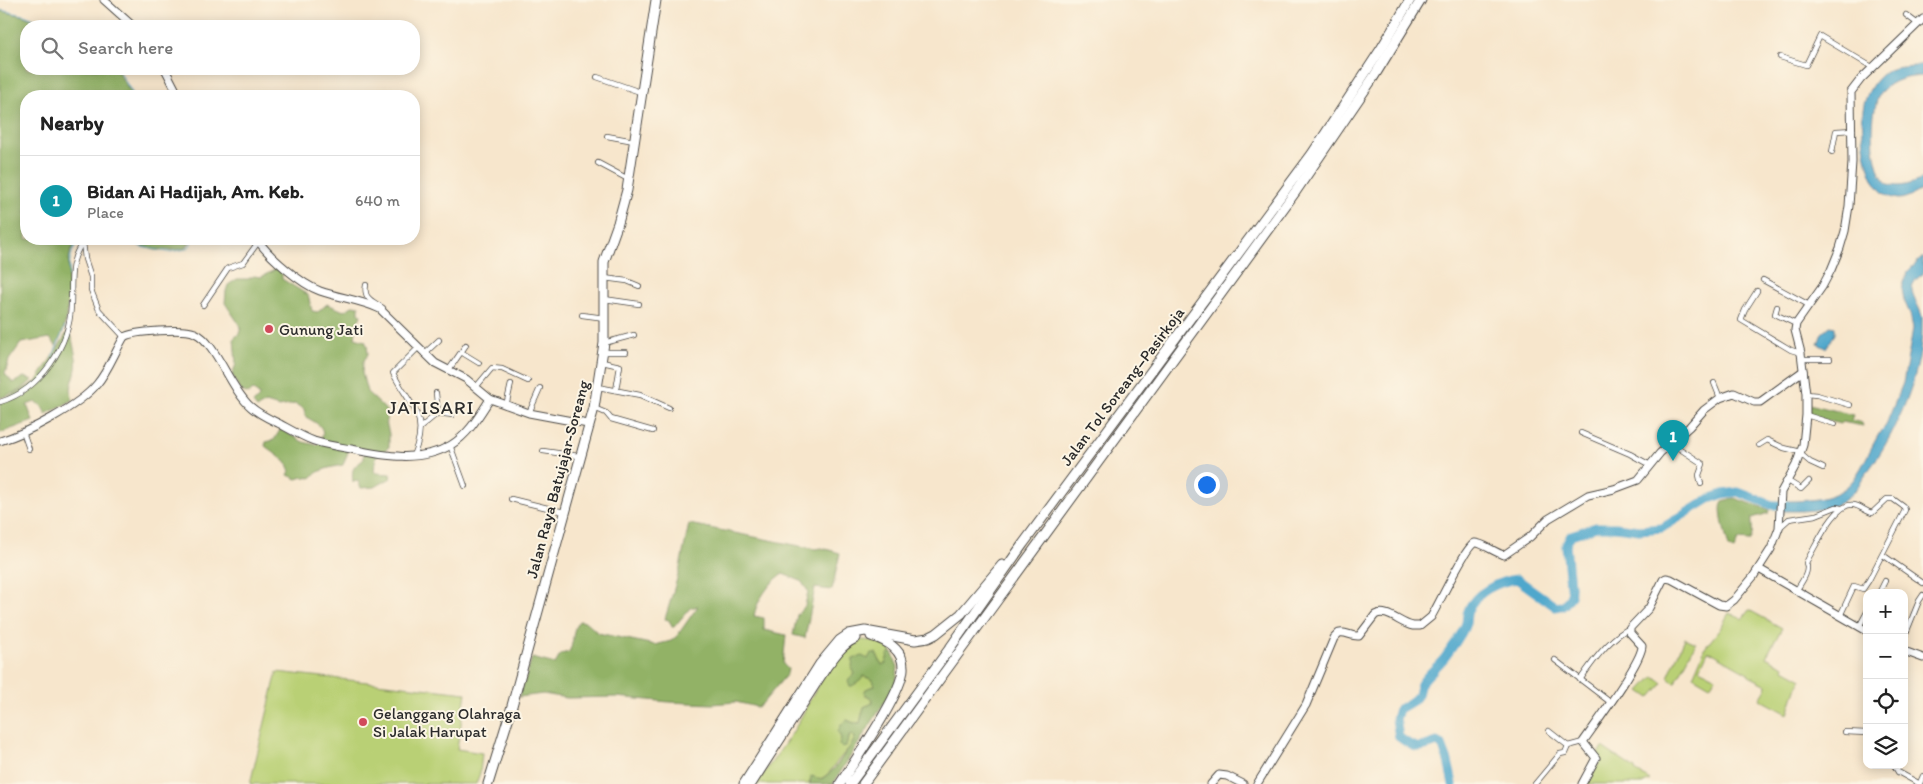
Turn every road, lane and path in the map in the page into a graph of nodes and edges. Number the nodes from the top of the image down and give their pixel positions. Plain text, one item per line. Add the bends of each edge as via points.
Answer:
1 (104, 0) edge
2 (656, 0) edge
3 (1410, 0) edge
4 (1421, 0) edge
5 (1906, 15) dead end
6 (126, 20) edge
7 (1921, 21) edge
8 (1780, 57) dead end
9 (1872, 67) junction
10 (169, 75) edge
11 (598, 77) dead end
12 (176, 90) edge
13 (643, 94) junction
14 (1853, 130) junction
15 (607, 136) dead end
16 (636, 141) junction
17 (1832, 152) dead end
18 (598, 163) dead end
19 (628, 180) junction
20 (80, 245) edge
21 (82, 245) edge
22 (255, 245) edge
23 (262, 245) edge
24 (602, 278) junction
25 (1763, 280) dead end
26 (366, 285) dead end
27 (639, 286) dead end
28 (1758, 291) dead end
29 (604, 299) junction
30 (639, 304) dead end
31 (203, 305) dead end
32 (1809, 305) junction
33 (1777, 307) dead end
34 (386, 313) junction
35 (582, 315) dead end
36 (605, 318) junction
37 (1796, 324) junction
38 (634, 335) dead end
39 (124, 337) junction
40 (439, 340) dead end
41 (466, 345) dead end
42 (603, 348) junction
43 (421, 351) junction
44 (462, 352) junction
45 (626, 352) dead end
46 (1801, 356) junction
47 (1830, 359) dead end
48 (601, 362) junction
49 (479, 363) dead end
50 (1803, 371) junction
51 (448, 372) junction
52 (528, 381) dead end
53 (1714, 383) dead end
54 (511, 384) dead end
55 (476, 387) junction
56 (598, 387) junction
57 (540, 388) dead end
58 (616, 390) junction
59 (436, 393) dead end
60 (1806, 394) junction
61 (1720, 398) junction
62 (490, 399) junction
63 (0, 402) edge
64 (1850, 404) dead end
65 (506, 406) junction
66 (594, 408) junction
67 (669, 408) dead end
68 (438, 413) junction
69 (529, 413) junction
70 (452, 414) dead end
71 (1806, 415) junction
72 (588, 424) junction
73 (1834, 424) dead end
74 (421, 427) junction
75 (653, 431) dead end
76 (23, 432) junction
77 (1581, 433) dead end
78 (0, 442) edge
79 (1671, 443) junction
80 (450, 445) junction
81 (1758, 445) dead end
82 (29, 449) dead end
83 (544, 451) dead end
84 (1800, 453) junction
85 (413, 456) junction
86 (575, 456) junction
87 (1650, 465) junction
88 (1823, 468) dead end
89 (1809, 480) dead end
90 (1788, 481) junction
91 (1701, 484) dead end
92 (465, 486) dead end
93 (511, 499) dead end
94 (1842, 508) junction
95 (564, 512) junction
96 (1779, 528) junction
97 (1023, 544) junction
98 (1883, 555) junction
99 (1758, 570) junction
100 (1885, 581) dead end
101 (1923, 583) edge
102 (1881, 589) edge
103 (1796, 591) junction
104 (1923, 595) edge
105 (1840, 616) junction
106 (1863, 620) edge
107 (1859, 627) junction
108 (1630, 628) junction
109 (1863, 629) edge
110 (1906, 634) edge
111 (1908, 653) edge
112 (1923, 658) edge
113 (1555, 660) dead end
114 (1580, 680) junction
115 (1610, 702) junction
116 (1549, 731) dead end
117 (1845, 732) dead end
118 (1863, 733) edge
119 (1582, 742) junction
120 (1568, 746) junction
121 (1896, 769) edge
122 (1923, 776) edge
123 (488, 784) edge
124 (744, 784) edge
125 (751, 784) edge
126 (840, 784) edge
127 (850, 784) edge
128 (863, 784) edge
129 (1211, 784) edge
130 (1243, 784) edge
131 (1257, 784) edge
132 (1535, 784) edge
133 (1582, 784) edge
134 (1920, 784) edge

1 - 6 street
2 - 13 highway, Jalan Raya Batujajar-Soreang
3 - 97 highway, Jalan Tol Soreang–Pasirkoja via 1312,154
4 - 128 highway, Jalan Tol Soreang–Pasirkoja via 1378,71 1296,191
5 - 7 street
7 - 9 street
8 - 9 street via 1806,65 1820,36
9 - 14 street via 1850,95
10 - 12 street
11 - 13 street
13 - 16 highway, Jalan Raya Batujajar-Soreang
14 - 17 street via 1836,131
14 - 32 street via 1845,231 1836,260
15 - 16 street
16 - 19 highway, Jalan Raya Batujajar-Soreang
18 - 19 street
19 - 24 highway, Jalan Raya Batujajar-Soreang via 628,190 604,262
20 - 63 street via 72,261 70,318 64,339 36,382
21 - 39 street via 91,276 91,290 99,310
22 - 31 street via 243,263 228,268
23 - 34 street via 271,257 318,290 371,304
24 - 27 street
24 - 29 highway, Jalan Raya Batujajar-Soreang
25 - 32 street
26 - 34 street via 368,298
28 - 46 street via 1741,320
29 - 30 street
29 - 36 highway, Jalan Raya Batujajar-Soreang
32 - 37 street
33 - 37 street via 1775,314
34 - 43 street
35 - 36 street
36 - 42 highway, Jalan Raya Batujajar-Soreang
37 - 46 street
38 - 42 street
39 - 76 street via 93,389 68,408
39 - 85 street via 143,332 196,333 216,354 240,396 269,419 314,441 375,454
40 - 43 street
41 - 44 street
42 - 45 street
42 - 48 highway, Jalan Raya Batujajar-Soreang
43 - 51 street
43 - 74 street via 393,374 412,401
44 - 49 street
44 - 51 street
46 - 47 street
46 - 50 street
48 - 56 highway, Jalan Raya Batujajar-Soreang
48 - 58 street via 620,366
50 - 60 street
50 - 61 street via 1760,402 1737,393
51 - 55 street
52 - 55 street via 492,368
53 - 61 street
54 - 65 street
55 - 62 street
56 - 58 street
56 - 66 highway, Jalan Raya Batujajar-Soreang
57 - 69 street
58 - 67 street via 640,395
59 - 68 street
60 - 64 street
60 - 71 street
61 - 79 street
62 - 65 street
62 - 80 street via 471,428
65 - 69 street
66 - 72 highway, Jalan Raya Batujajar-Soreang
66 - 75 street via 606,413 610,419
68 - 70 street
68 - 74 street
69 - 72 street
71 - 73 street
71 - 84 street
72 - 86 highway, Jalan Raya Batujajar-Soreang
74 - 85 street
76 - 78 street
76 - 82 street
77 - 87 street
79 - 87 street
79 - 91 street via 1703,464 1699,476
80 - 85 street
80 - 92 street
81 - 84 street via 1766,440
83 - 86 street
84 - 88 street
84 - 90 street
86 - 95 highway, Jalan Raya Batujajar-Soreang
87 - 131 street via 1641,477 1628,484 1588,495 1548,520 1504,555 1480,543 1471,545 1431,617 1420,626 1407,625 1387,614 1378,613 1359,636 1339,632 1306,706
89 - 90 street via 1801,489
90 - 96 street via 1781,496
93 - 95 street
94 - 96 street via 1789,519
94 - 98 street via 1854,505 1872,513 1888,498 1904,506
94 - 103 street via 1809,557 1807,573
95 - 123 highway, Jalan Raya Batujajar-Soreang
96 - 99 street
97 - 124 highway via 961,614 936,634 915,640 865,630 840,640 820,664
97 - 127 highway, Jalan Tol Soreang–Pasirkoja
98 - 101 street
98 - 105 street via 1863,589 1854,586
99 - 103 street
99 - 108 street via 1734,600 1723,607 1671,579 1664,579 1648,608
100 - 102 street
103 - 105 street
104 - 110 street
105 - 107 street
106 - 107 street
107 - 109 street
108 - 114 street via 1608,645
108 - 115 street via 1642,650
111 - 112 street
113 - 114 street
114 - 115 street
115 - 119 street
116 - 120 street
117 - 118 street
119 - 120 street
119 - 133 street via 1596,758
120 - 132 street
121 - 134 street
122 - 134 street
125 - 126 highway via 836,655 852,639 871,636 889,642 899,654 903,669 900,683 885,711
129 - 130 street via 1219,775

